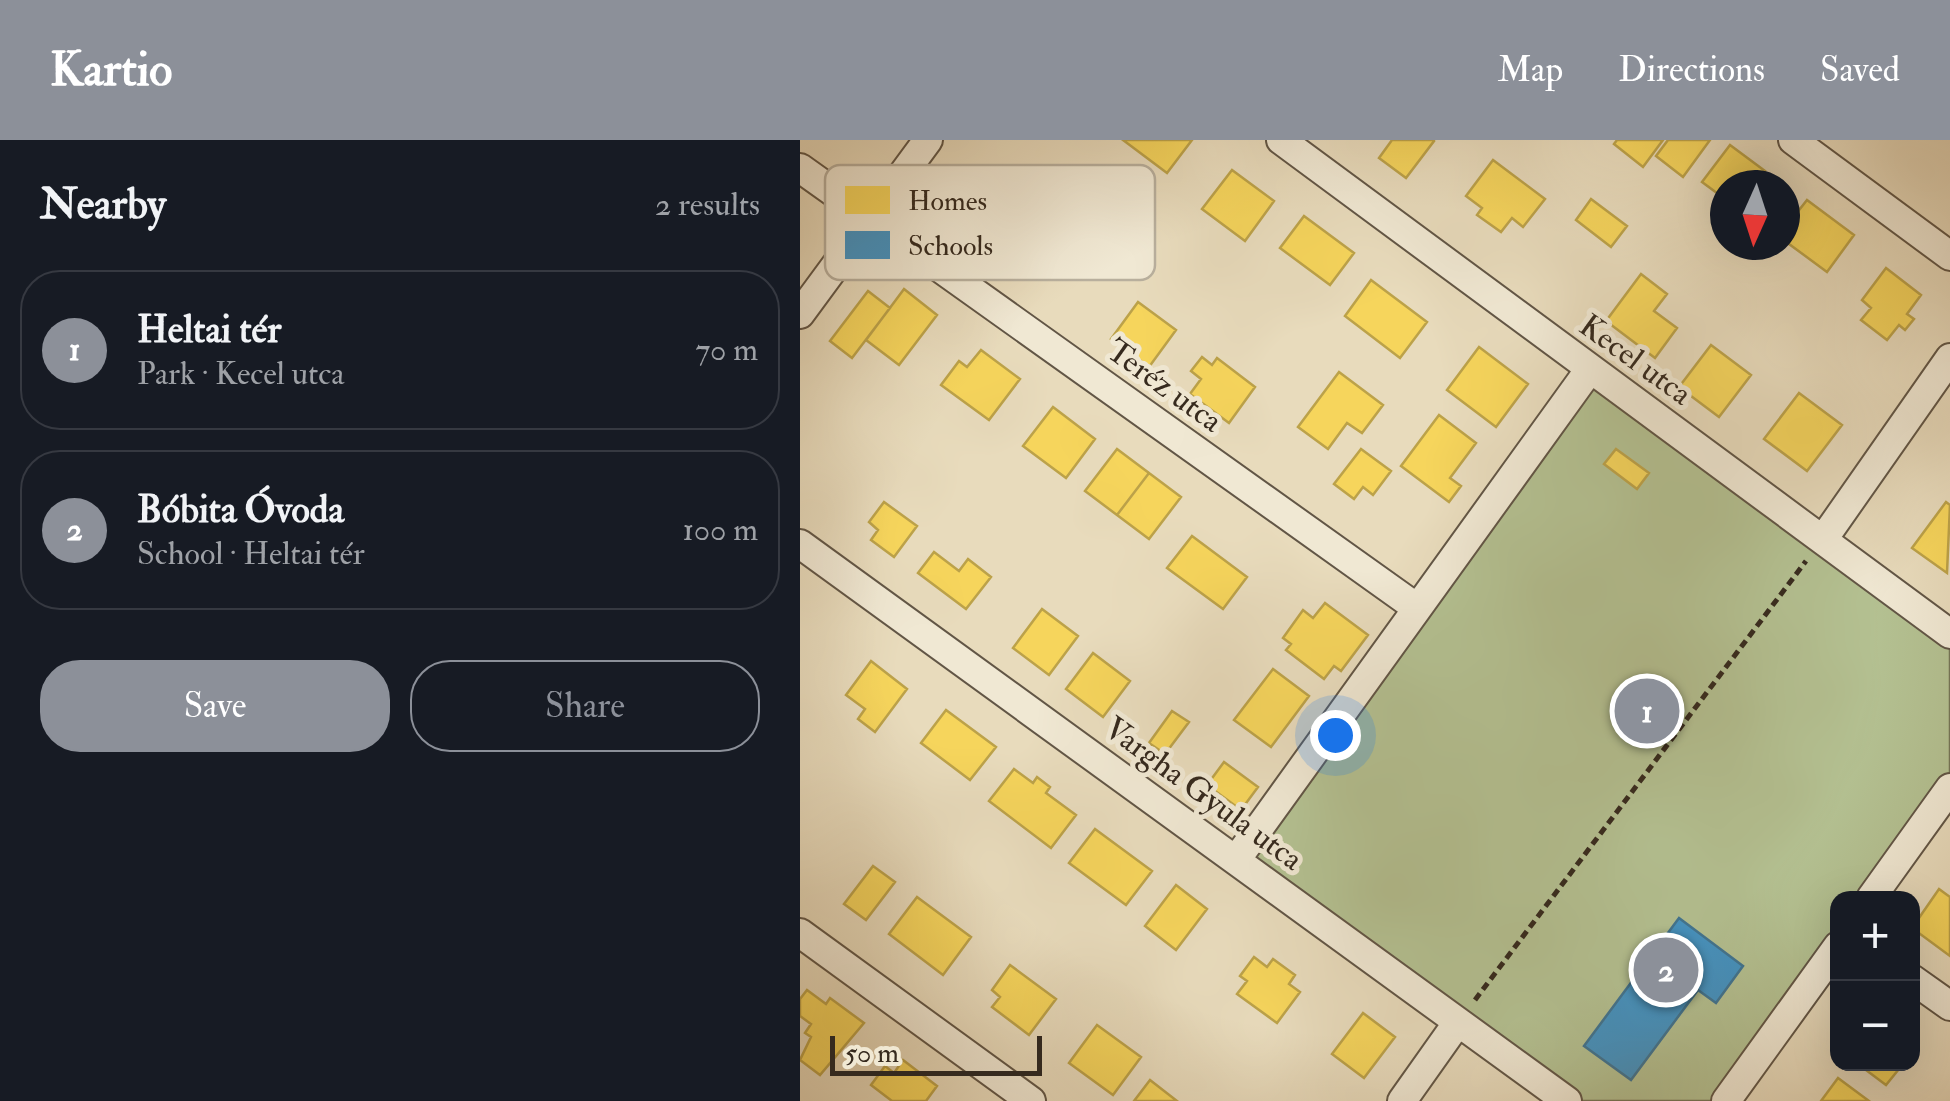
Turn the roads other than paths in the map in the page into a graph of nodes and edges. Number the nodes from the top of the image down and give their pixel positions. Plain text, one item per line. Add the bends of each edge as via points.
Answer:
1 (928, 140) edge
2 (1280, 140) edge
3 (1793, 140) edge
4 (910, 165) edge
5 (800, 168) edge
6 (825, 186) edge
7 (1950, 256) edge
8 (826, 280) edge
9 (958, 280) edge
10 (800, 314) edge
11 (1950, 358) edge
12 (1590, 369) junction
13 (1824, 538) junction
14 (800, 544) edge
15 (1418, 608) junction
16 (1950, 634) edge
17 (1950, 788) edge
18 (1236, 860) junction
19 (1876, 891) edge
20 (800, 932) edge
21 (1830, 957) edge
22 (1915, 981) edge
23 (1950, 1006) edge
24 (1458, 1022) junction
25 (1032, 1101) edge
26 (1402, 1101) edge
27 (1566, 1101) edge
28 (1726, 1101) edge

1 - 4 street
2 - 12 street, Kecel utca
3 - 7 street
5 - 6 street, Teréz utca
8 - 10 street
9 - 15 street, Teréz utca
11 - 13 street
12 - 13 street, Kecel utca
12 - 15 street
13 - 16 street, Kecel utca
14 - 18 street, Vargha Gyula utca
15 - 18 street
17 - 19 street
18 - 24 street, Vargha Gyula utca
20 - 25 street
21 - 28 street
22 - 23 street
24 - 26 street
24 - 27 street, Vargha Gyula utca

